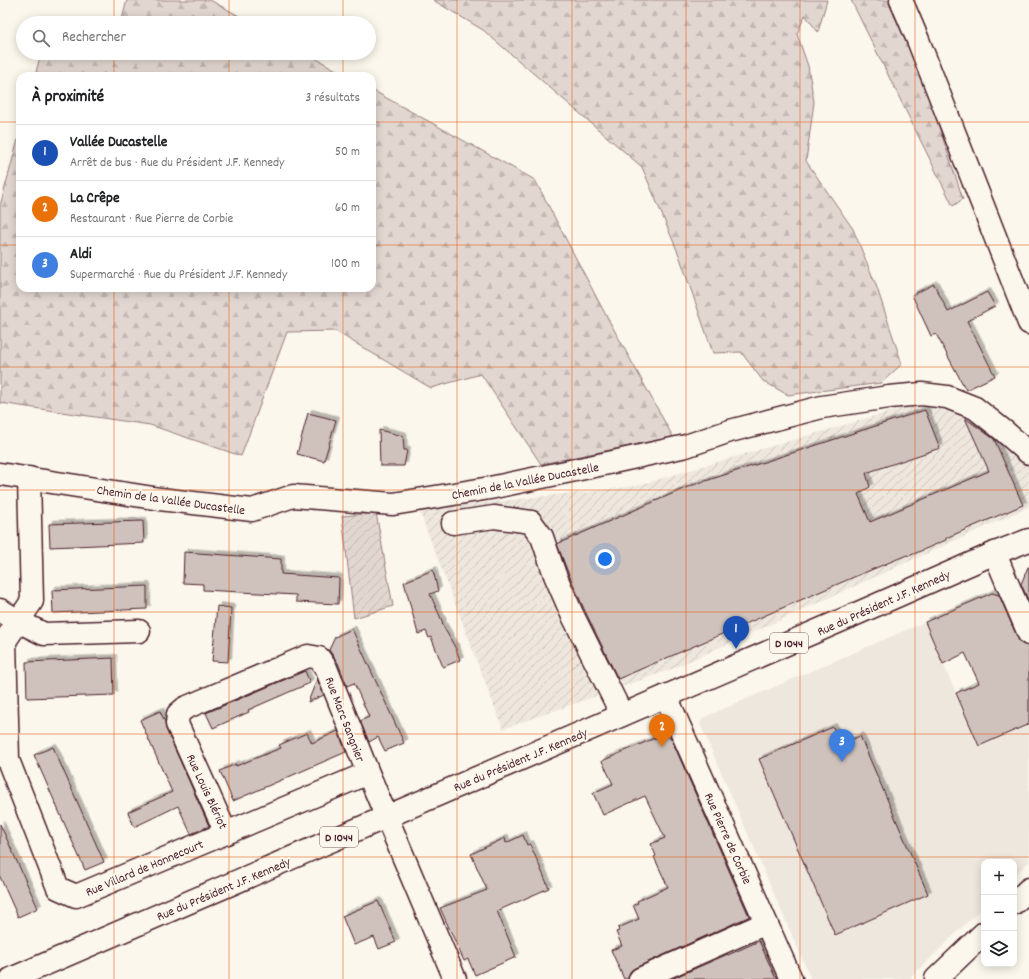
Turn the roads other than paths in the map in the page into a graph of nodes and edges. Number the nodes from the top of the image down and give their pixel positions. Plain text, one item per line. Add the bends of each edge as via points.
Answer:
1 (901, 0) edge
2 (1029, 323) edge
3 (1029, 453) edge
4 (0, 474) edge
5 (29, 478) junction
6 (452, 523) dead end
7 (1029, 540) edge
8 (995, 553) junction
9 (0, 610) edge
10 (18, 621) junction
11 (139, 631) dead end
12 (1029, 634) edge
13 (282, 667) joint
14 (666, 696) junction
15 (622, 715) junction
16 (4, 745) edge
17 (368, 774) junction
18 (386, 817) junction
19 (226, 833) junction
20 (1029, 889) edge
21 (1017, 900) edge
22 (766, 923) junction
23 (981, 936) edge
24 (11, 979) edge
25 (455, 979) edge
26 (640, 979) edge
27 (791, 979) edge
28 (936, 979) edge

1 - 2 street
3 - 5 street, Chemin de la Vallée Ducastelle via 975,408 947,397 922,394 822,407 730,431 686,446 490,488 393,504 293,496 252,510 160,499
4 - 5 street, Chemin de la Vallée Ducastelle
5 - 10 street, Rue Villard de Honnecourt via 32,601
6 - 15 street via 494,516 531,522 542,537 572,614
7 - 8 street, Rue du Président J.F. Kennedy / D 1044
8 - 12 street
8 - 14 street, Rue du Président J.F. Kennedy / D 1044
9 - 10 street
10 - 11 street via 44,634
10 - 16 street, Rue Villard de Honnecourt via 5,641
13 - 17 street, Rue Marc Sangnier via 308,656 319,658 326,668
13 - 19 street, Rue Louis Blériot via 185,708 178,714 177,724
14 - 15 street, Rue du Président J.F. Kennedy / D 1044
14 - 22 street, Rue Pierre de Corbie
15 - 18 street, Rue du Président J.F. Kennedy / D 1044
16 - 19 street, Rue Villard de Honnecourt via 58,888 76,896
17 - 18 street, Rue Marc Sangnier
17 - 19 street, Rue Louis Blériot
18 - 24 street, Rue du Président J.F. Kennedy / D 1044
18 - 25 street, Rue Marc Sangnier
20 - 21 street
22 - 26 street
22 - 27 street, Rue Pierre de Corbie
23 - 28 street

